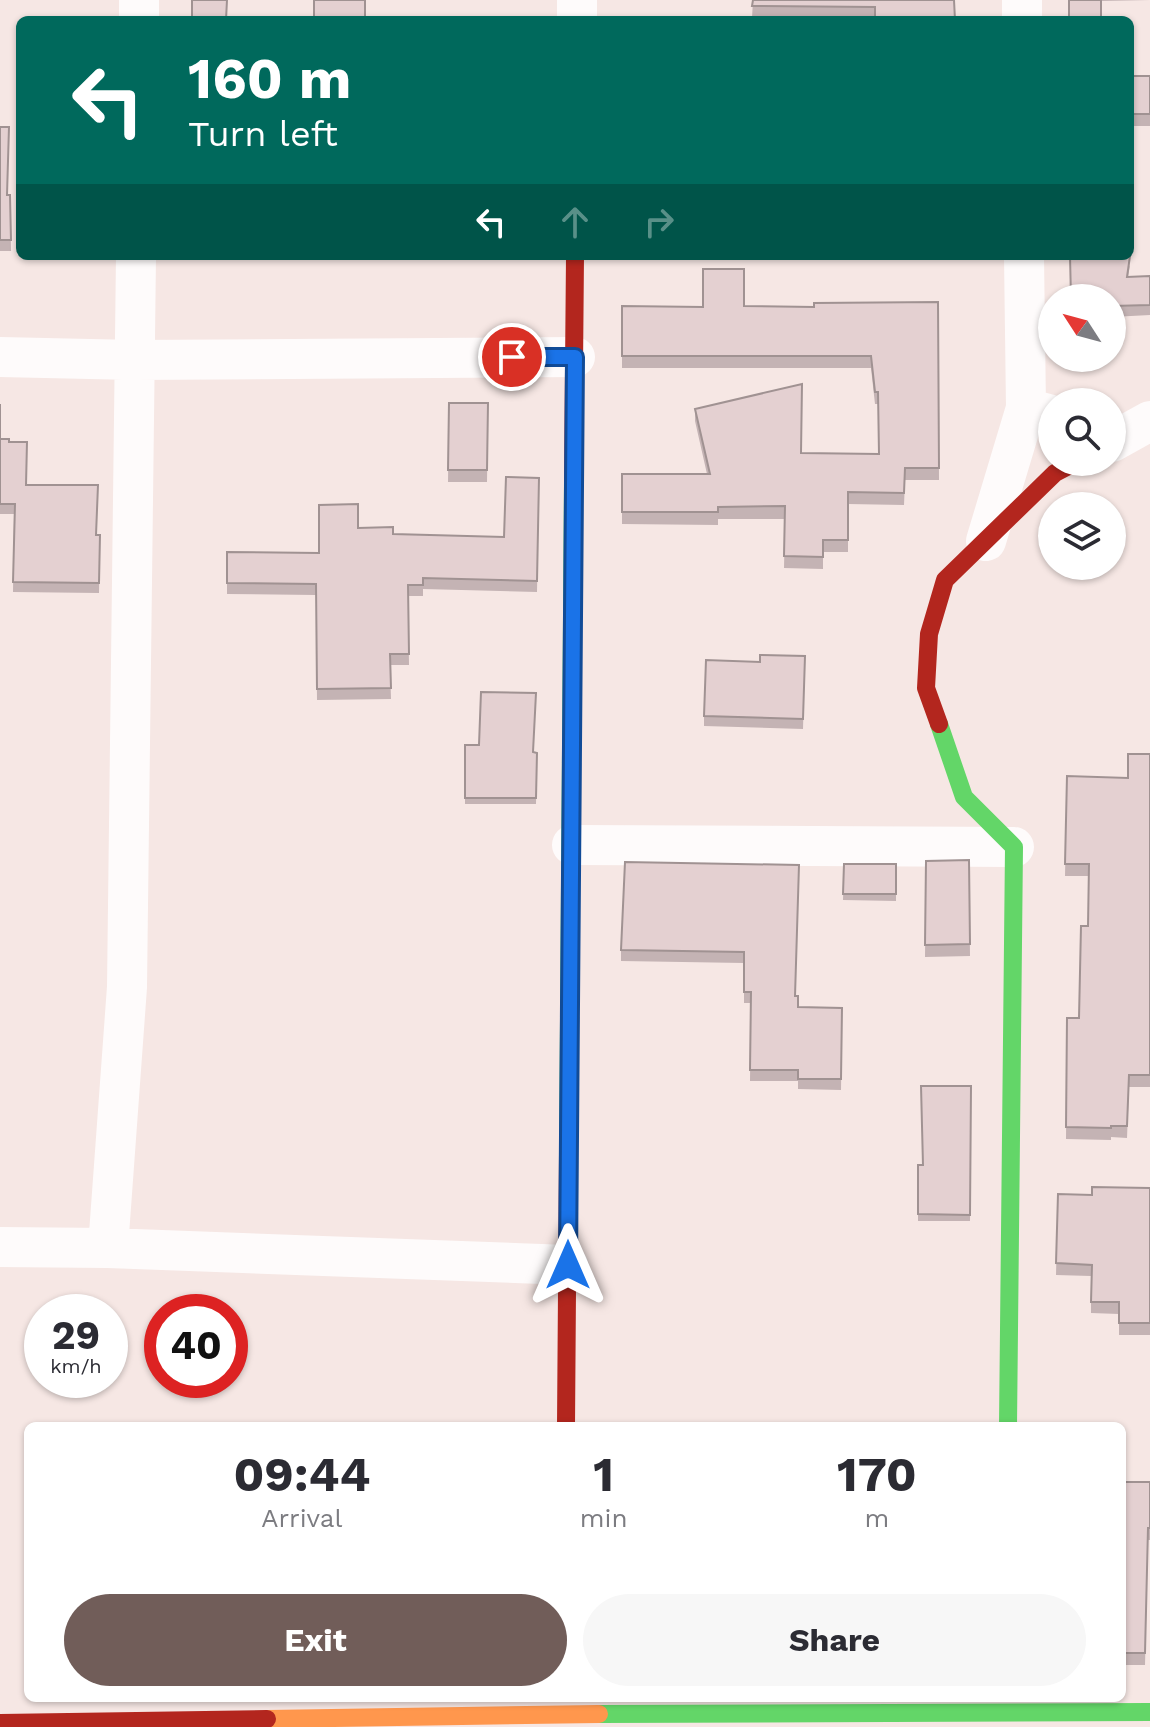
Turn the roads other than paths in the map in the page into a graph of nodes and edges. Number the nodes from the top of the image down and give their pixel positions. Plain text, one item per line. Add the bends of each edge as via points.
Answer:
1 (136, 260) edge
2 (575, 260) edge
3 (1024, 260) edge
4 (0, 357) edge
5 (575, 357) junction
6 (135, 360) junction
7 (1038, 401) edge
8 (1038, 413) edge
9 (1052, 476) edge
10 (986, 541) junction
11 (572, 845) junction
12 (1014, 847) junction
13 (0, 1247) edge
14 (108, 1248) junction
15 (568, 1265) junction
16 (566, 1422) edge
17 (1008, 1422) edge
18 (562, 1706) edge
19 (1150, 1712) edge
20 (1006, 1713) edge
21 (0, 1723) edge

1 - 6 street
2 - 5 street
3 - 7 street
4 - 6 street
5 - 6 street
5 - 11 street
6 - 14 street via 127,987
8 - 10 street
9 - 10 street
10 - 12 street via 945,580 929,634 926,688 964,797
11 - 12 street
11 - 15 street
12 - 17 street
13 - 14 street
14 - 15 street
15 - 16 street
18 - 20 street
18 - 21 street
19 - 20 street

